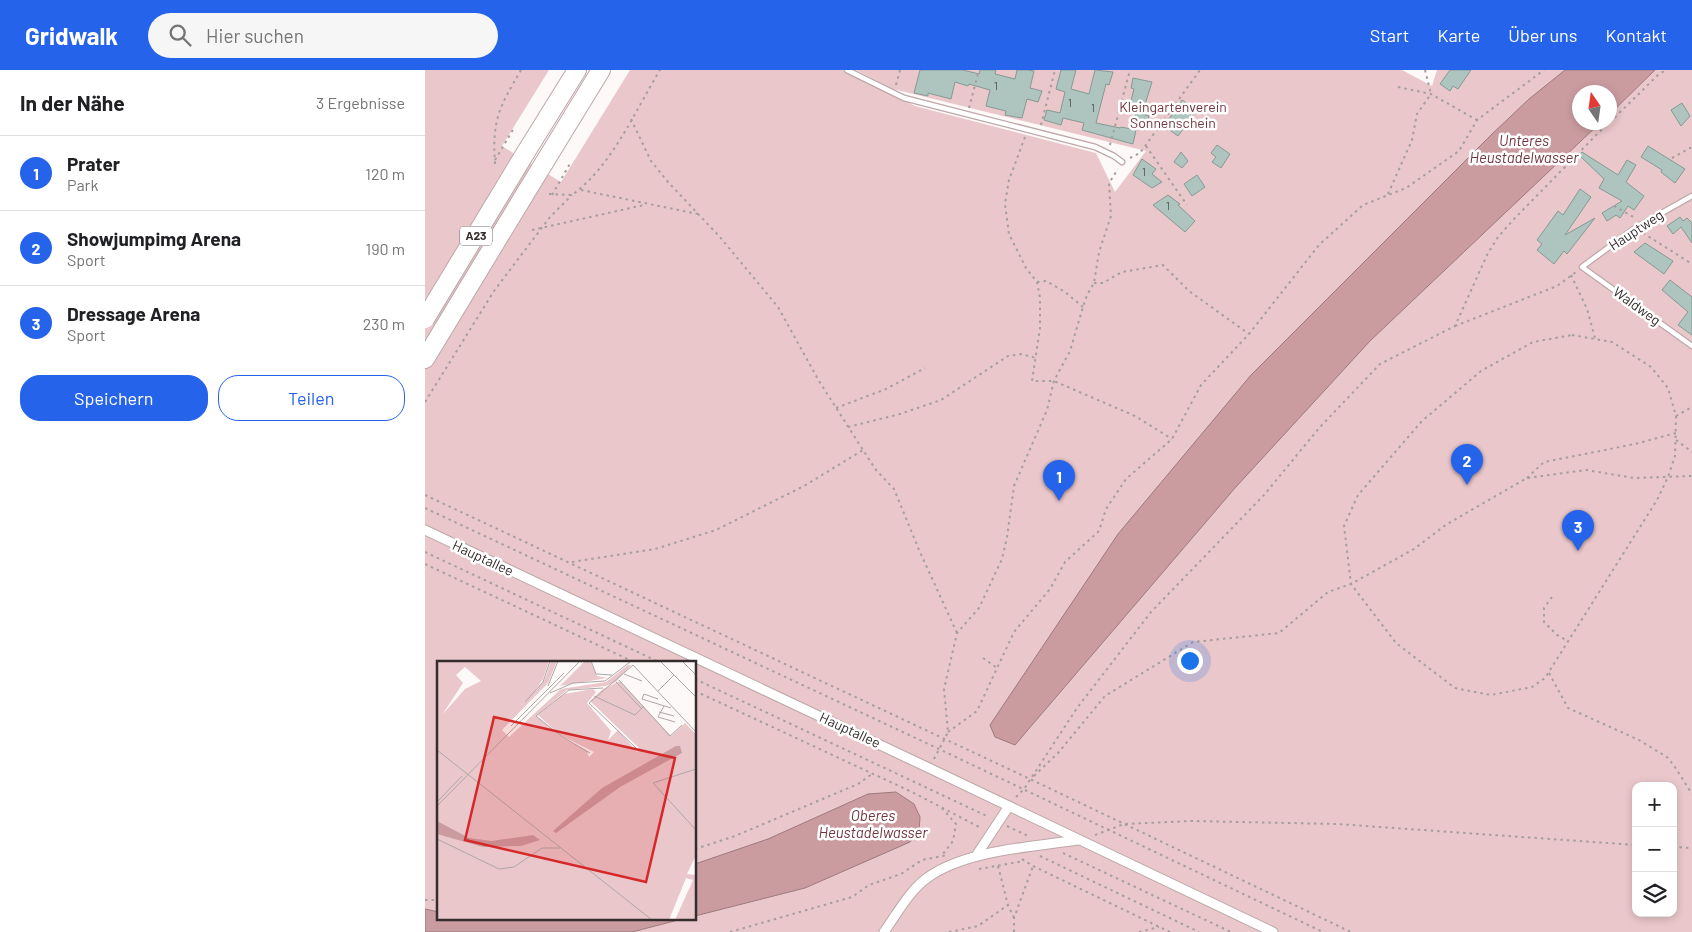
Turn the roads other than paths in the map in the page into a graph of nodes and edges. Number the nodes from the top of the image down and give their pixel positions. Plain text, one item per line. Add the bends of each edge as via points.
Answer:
1 (577, 70) edge
2 (601, 70) edge
3 (847, 70) edge
4 (1122, 162) road end
5 (1692, 196) edge
6 (1582, 267) joint
7 (425, 319) edge
8 (1692, 346) edge
9 (425, 359) edge
10 (425, 530) edge
11 (1009, 806) junction
12 (1079, 840) junction
13 (976, 856) junction
14 (885, 932) edge
15 (1273, 932) edge

1 - 7 highway, A23, bridge
2 - 9 highway, A23, bridge
3 - 4 lane via 904,98 1108,152
5 - 6 lane, Hauptweg via 1635,228
6 - 8 lane, Waldweg
10 - 11 street, Hauptallee
11 - 12 street, Hauptallee
11 - 13 street
12 - 13 street
12 - 15 street, Hauptallee
13 - 14 street via 947,865 926,879

